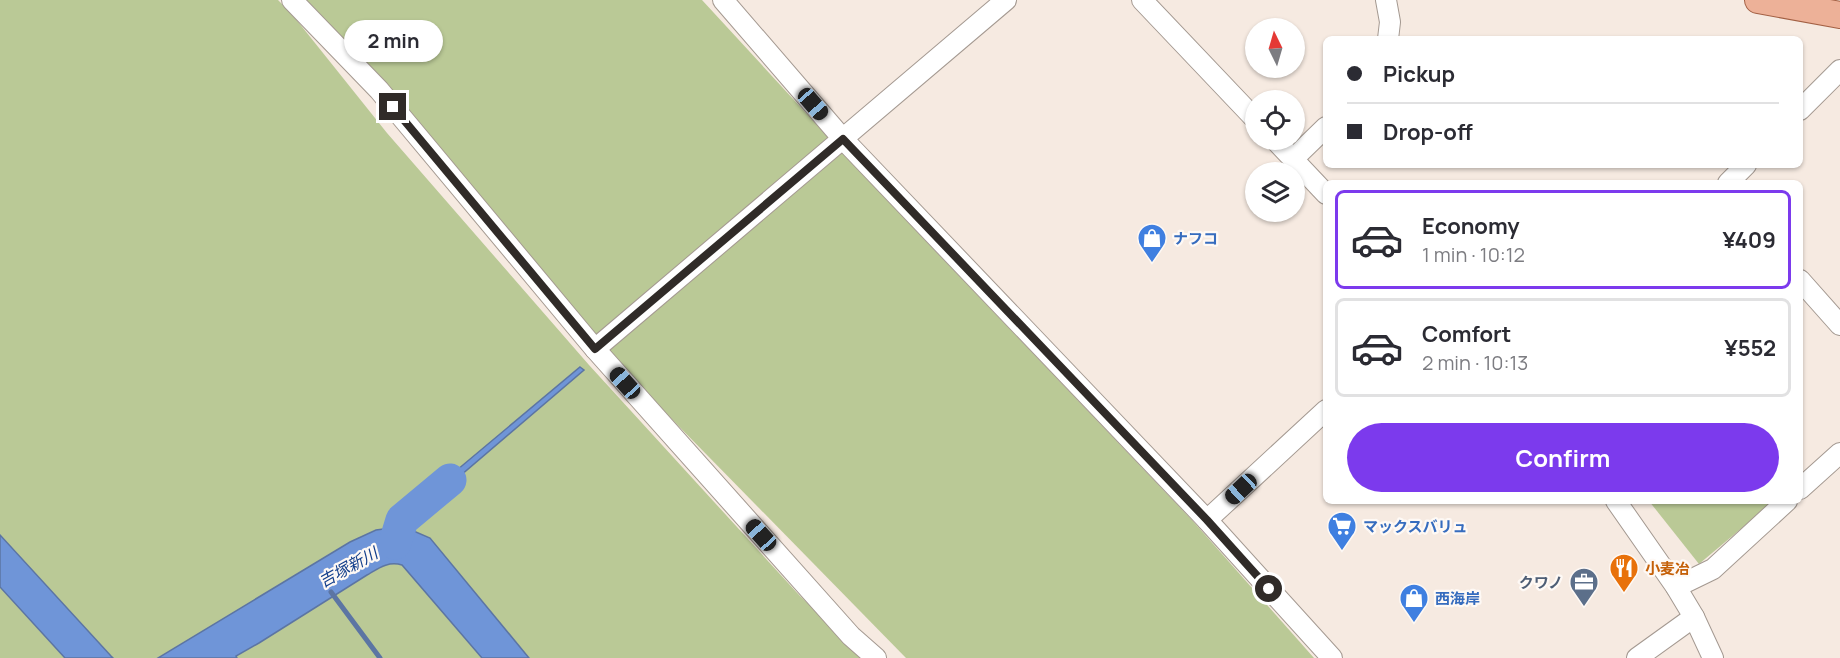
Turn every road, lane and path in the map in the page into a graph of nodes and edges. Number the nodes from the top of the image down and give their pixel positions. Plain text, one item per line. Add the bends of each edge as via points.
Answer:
1 (292, 0) edge
2 (723, 0) edge
3 (1006, 0) edge
4 (1142, 0) edge
5 (1386, 0) edge
6 (1758, 0) edge
7 (1840, 15) edge
8 (1388, 36) edge
9 (1840, 70) edge
10 (1803, 107) edge
11 (1245, 108) edge
12 (1323, 130) edge
13 (843, 139) junction
14 (1284, 150) edge
15 (1293, 159) junction
16 (1743, 168) edge
17 (1731, 180) edge
18 (1323, 191) edge
19 (1803, 283) edge
20 (1840, 324) edge
21 (595, 349) junction
22 (1323, 413) edge
23 (1840, 453) edge
24 (1803, 486) edge
25 (1618, 504) edge
26 (1784, 504) edge
27 (1207, 520) junction
28 (1676, 587) junction
29 (1694, 617) junction
30 (876, 658) edge
31 (1332, 658) edge
32 (1637, 658) edge
33 (1713, 658) edge

1 - 21 street via 379,90
2 - 13 street
3 - 13 street
4 - 11 street
5 - 8 street
6 - 7 main road
9 - 10 street
12 - 15 street
13 - 21 street
13 - 27 street
14 - 15 street
15 - 18 street
16 - 17 street
19 - 20 street
21 - 30 street via 851,636
22 - 27 street
23 - 24 street
25 - 28 street
26 - 28 street via 1713,569
27 - 31 street
28 - 29 street
29 - 32 street
29 - 33 street

